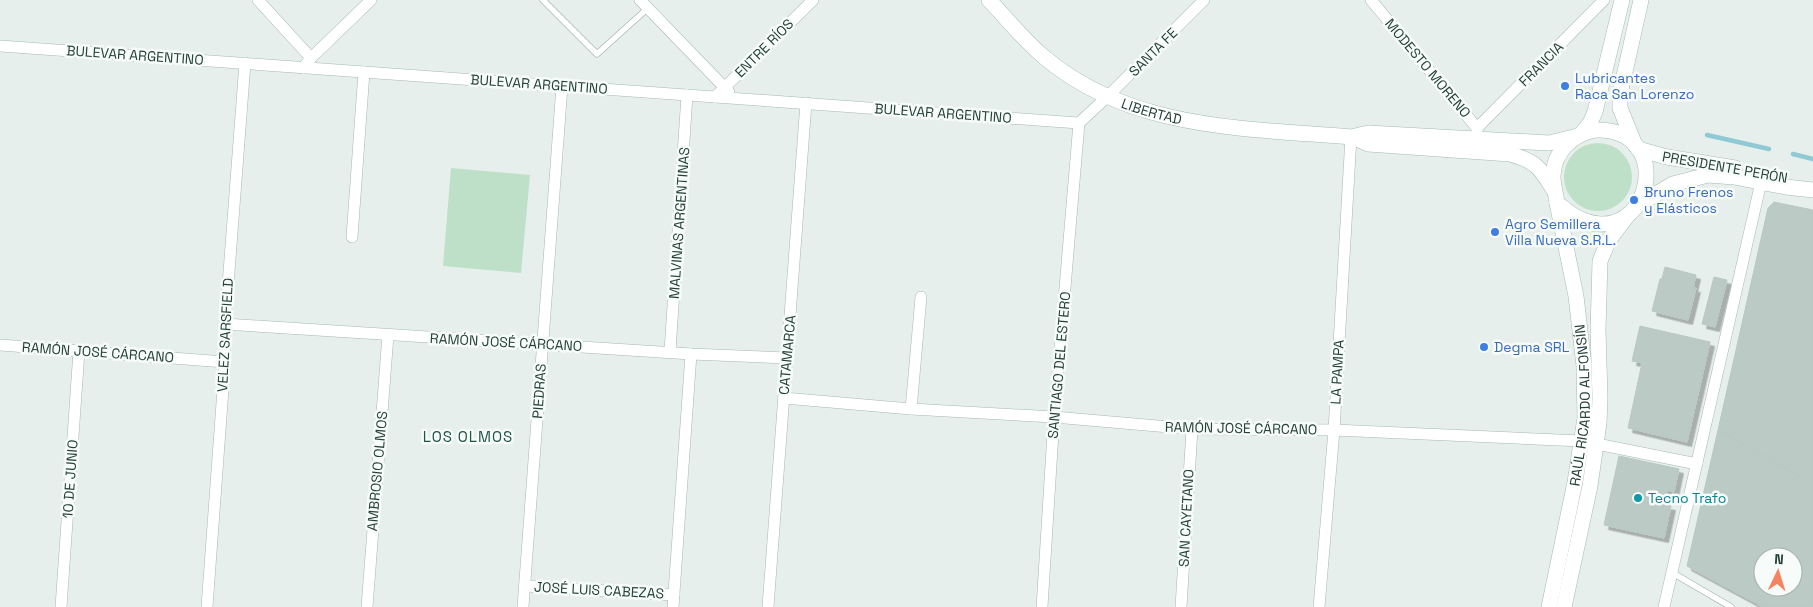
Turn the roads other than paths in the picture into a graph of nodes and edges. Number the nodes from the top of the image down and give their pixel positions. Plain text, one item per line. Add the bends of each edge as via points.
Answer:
1 (258, 0) edge
2 (371, 0) edge
3 (542, 0) edge
4 (813, 0) edge
5 (989, 0) edge
6 (1204, 0) edge
7 (1371, 0) edge
8 (1604, 0) edge
9 (1622, 0) edge
10 (1641, 0) edge
11 (644, 4) edge
12 (0, 46) edge
13 (311, 58) junction
14 (245, 63) junction
15 (303, 68) junction
16 (364, 72) junction
17 (562, 86) junction
18 (724, 87) junction
19 (687, 95) junction
20 (1108, 96) junction
21 (715, 97) junction
22 (736, 98) junction
23 (806, 104) junction
24 (1079, 123) junction
25 (1477, 133) junction
26 (1580, 134) junction
27 (1351, 137) junction
28 (1637, 147) junction
29 (1760, 182) junction
30 (1813, 182) edge
31 (1813, 190) edge
32 (1557, 199) junction
33 (1633, 210) junction
34 (352, 238) dead end
35 (921, 297) dead end
36 (225, 324) junction
37 (388, 335) junction
38 (542, 344) junction
39 (0, 345) edge
40 (79, 351) junction
41 (670, 351) junction
42 (691, 354) junction
43 (787, 358) junction
44 (225, 362) junction
45 (784, 398) junction
46 (911, 409) junction
47 (1054, 417) junction
48 (1192, 429) junction
49 (1334, 430) junction
50 (1589, 442) junction
51 (1696, 464) junction
52 (1671, 572) junction
53 (525, 586) junction
54 (674, 595) junction
55 (61, 607) edge
56 (207, 607) edge
57 (367, 607) edge
58 (523, 607) edge
59 (673, 607) edge
60 (768, 607) edge
61 (1042, 607) edge
62 (1181, 607) edge
63 (1319, 607) edge
64 (1549, 607) edge
65 (1564, 607) edge
66 (1664, 607) edge
67 (1731, 607) edge

1 - 13 street
2 - 13 street
3 - 11 lane via 596,54
4 - 18 street, ENTRE RÍOS
5 - 20 main road, LIBERTAD via 1045,58
6 - 20 street, SANTA FE
7 - 25 street, MODESTO MORENO
8 - 25 street, FRANCIA
9 - 26 main road via 1595,112 1590,124
10 - 28 main road via 1620,94 1620,108
11 - 18 street
12 - 14 street, BULEVAR ARGENTINO
13 - 15 street
14 - 15 street, BULEVAR ARGENTINO
14 - 36 street, VELEZ SARSFIELD
15 - 16 street, BULEVAR ARGENTINO
16 - 17 street, BULEVAR ARGENTINO
16 - 34 street
17 - 19 street, BULEVAR ARGENTINO
17 - 38 street, PIEDRAS
18 - 21 street, ENTRE RÍOS
18 - 22 street
19 - 21 street, BULEVAR ARGENTINO
19 - 41 street, MALVINAS ARGENTINAS
20 - 24 street, SANTA FE
20 - 27 main road, LIBERTAD via 1157,115 1191,122
21 - 22 street, BULEVAR ARGENTINO
22 - 23 street, BULEVAR ARGENTINO
23 - 24 street, BULEVAR ARGENTINO
23 - 43 street, CATAMARCA
24 - 47 street, SANTIAGO DEL ESTERO
25 - 26 main road, LIBERTAD via 1549,143
25 - 27 main road, LIBERTAD via 1368,133
26 - 28 main road via 1608,131 1626,138
26 - 32 main road via 1565,146 1556,161 1553,177
27 - 32 main road, LIBERTAD via 1368,144 1510,154 1525,158 1539,167
27 - 49 street, LA PAMPA
28 - 30 main road, PRESIDENTE PERÓN via 1667,157
28 - 33 main road via 1645,164 1647,182
29 - 31 main road, PRESIDENTE PERÓN
29 - 33 main road, PRESIDENTE PERÓN via 1734,176 1692,178 1673,184
29 - 51 street
32 - 33 main road via 1576,217 1593,223 1611,222
32 - 50 main road, RAÚL RICARDO ALFONSÍN via 1573,274
33 - 50 main road, RAÚL RICARDO ALFONSÍN via 1609,240 1600,260 1600,398
35 - 46 street
36 - 37 street, RAMÓN JOSÉ CÁRCANO
36 - 44 street, VELEZ SARSFIELD
37 - 38 street, RAMÓN JOSÉ CÁRCANO
37 - 57 street, AMBROSIO OLMOS
38 - 41 street, RAMÓN JOSÉ CÁRCANO
38 - 53 street, PIEDRAS
39 - 40 street, RAMÓN JOSÉ CÁRCANO
40 - 44 street, RAMÓN JOSÉ CÁRCANO
40 - 55 street, 10 DE JUNIO
41 - 42 street, RAMÓN JOSÉ CÁRCANO
42 - 43 street, RAMÓN JOSÉ CÁRCANO
42 - 54 street
43 - 45 street, CATAMARCA
44 - 56 street, VELEZ SARSFIELD
45 - 46 street, RAMÓN JOSÉ CÁRCANO
45 - 60 street, CATAMARCA
46 - 47 street, RAMÓN JOSÉ CÁRCANO
47 - 48 street, RAMÓN JOSÉ CÁRCANO
47 - 61 street, SANTIAGO DEL ESTERO
48 - 49 street, RAMÓN JOSÉ CÁRCANO
48 - 62 street, SAN CAYETANO
49 - 50 street, RAMÓN JOSÉ CÁRCANO
49 - 63 street, LA PAMPA
50 - 51 street, RAMÓN JOSÉ CÁRCANO
50 - 64 main road, RAÚL RICARDO ALFONSÍN via 1569,512
50 - 65 main road, RAÚL RICARDO ALFONSÍN via 1584,514
51 - 52 street
52 - 66 street
52 - 67 lane
53 - 54 street, JOSÉ LUIS CABEZAS
53 - 58 street, PIEDRAS
54 - 59 street

